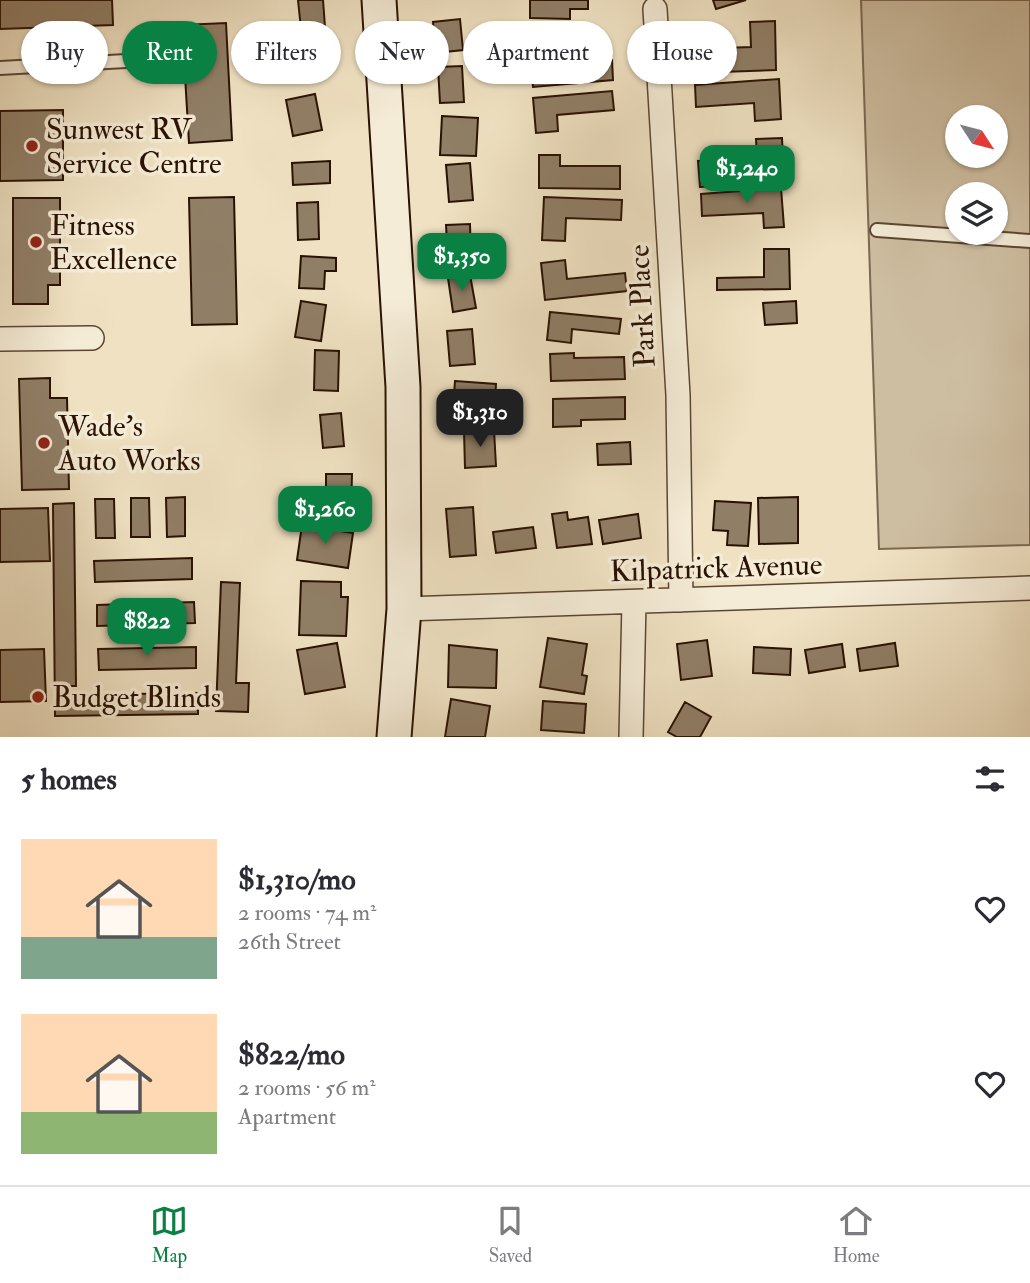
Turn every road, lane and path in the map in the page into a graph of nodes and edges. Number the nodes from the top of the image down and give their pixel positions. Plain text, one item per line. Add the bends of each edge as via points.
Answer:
1 (379, 0) edge
2 (655, 9) dead end
3 (122, 61) edge
4 (0, 68) edge
5 (877, 230) dead end
6 (1030, 241) edge
7 (92, 338) dead end
8 (0, 339) edge
9 (1030, 588) edge
10 (681, 600) junction
11 (634, 602) junction
12 (404, 609) junction
13 (394, 737) edge
14 (631, 737) edge

1 - 12 street via 403,387
2 - 10 street, Park Place via 678,395
3 - 4 lane
5 - 6 lane
7 - 8 street
9 - 10 street, Kilpatrick Avenue
10 - 11 street, Kilpatrick Avenue
11 - 12 street, Kilpatrick Avenue
11 - 14 street
12 - 13 street

